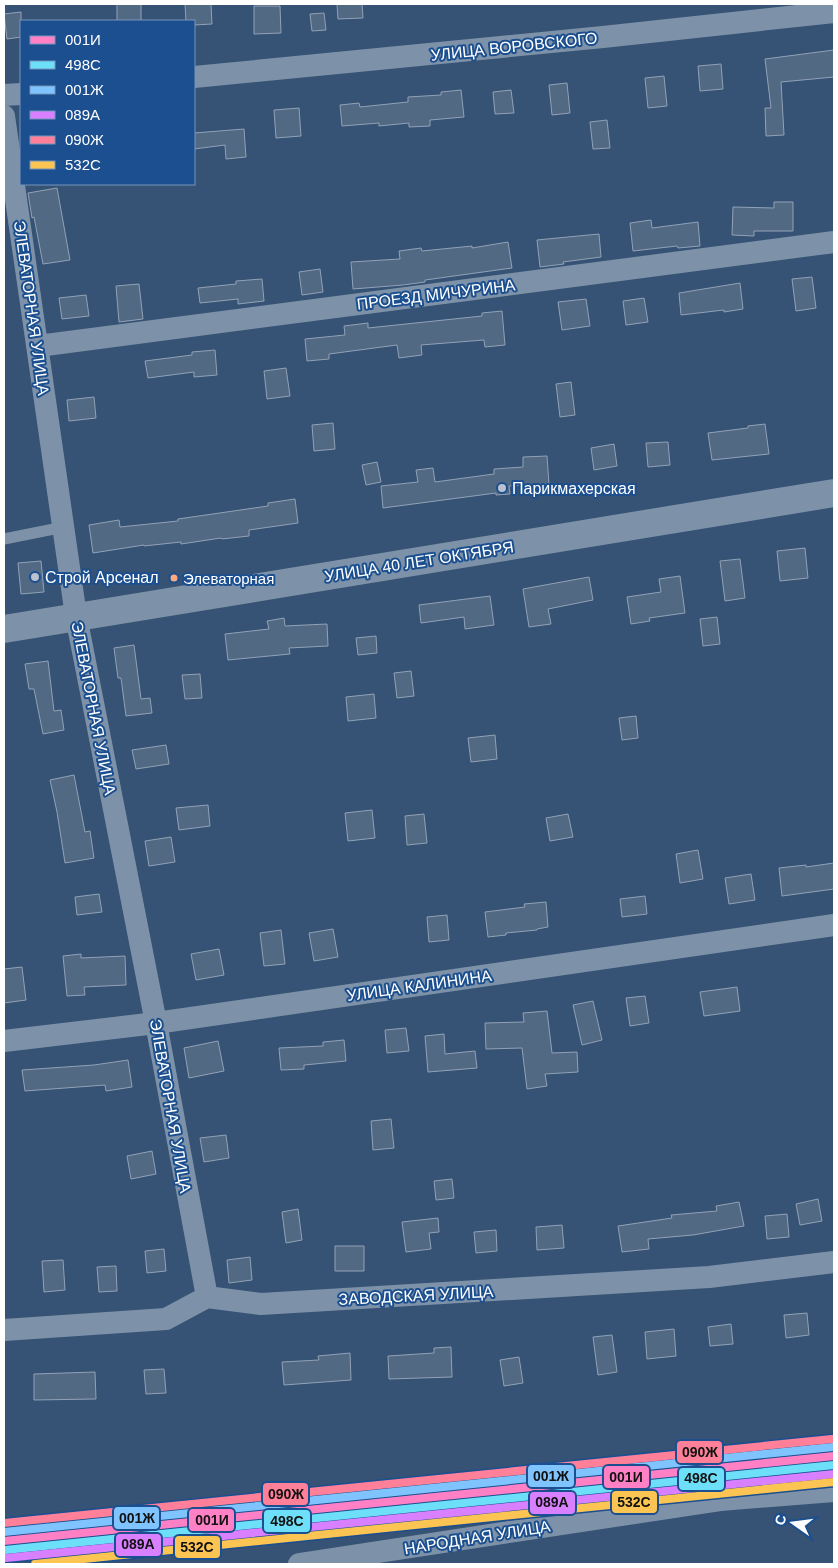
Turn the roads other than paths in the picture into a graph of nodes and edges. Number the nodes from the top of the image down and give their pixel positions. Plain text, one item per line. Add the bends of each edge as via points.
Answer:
1 (834, 12) edge
2 (195, 77) edge
3 (20, 94) edge
4 (4, 95) edge
5 (4, 116) edge
6 (834, 242) edge
7 (38, 346) junction
8 (834, 494) edge
9 (64, 527) junction
10 (4, 539) edge
11 (76, 616) junction
12 (4, 629) edge
13 (834, 925) edge
14 (156, 1023) junction
15 (4, 1041) edge
16 (834, 1262) edge
17 (207, 1297) junction
18 (4, 1330) edge
19 (834, 1491) edge
20 (299, 1564) edge

1 - 2 street, УЛИЦА ВОРОВСКОГО
3 - 4 street
5 - 7 street, ЭЛЕВАТОРНАЯ УЛИЦА
6 - 7 street, ПРОЕЗД МИЧУРИНА
7 - 9 street, ЭЛЕВАТОРНАЯ УЛИЦА
8 - 11 street, УЛИЦА 40 ЛЕТ ОКТЯБРЯ
9 - 10 lane
9 - 11 street, ЭЛЕВАТОРНАЯ УЛИЦА
11 - 12 street, УЛИЦА 40 ЛЕТ ОКТЯБРЯ
11 - 14 street, ЭЛЕВАТОРНАЯ УЛИЦА
13 - 14 street, УЛИЦА КАЛИНИНА
14 - 15 street, УЛИЦА КАЛИНИНА
14 - 17 street, ЭЛЕВАТОРНАЯ УЛИЦА
16 - 17 street, ЗАВОДСКАЯ УЛИЦА via 709,1277 261,1304
17 - 18 street via 166,1318
19 - 20 street, НАРОДНАЯ УЛИЦА via 720,1500

